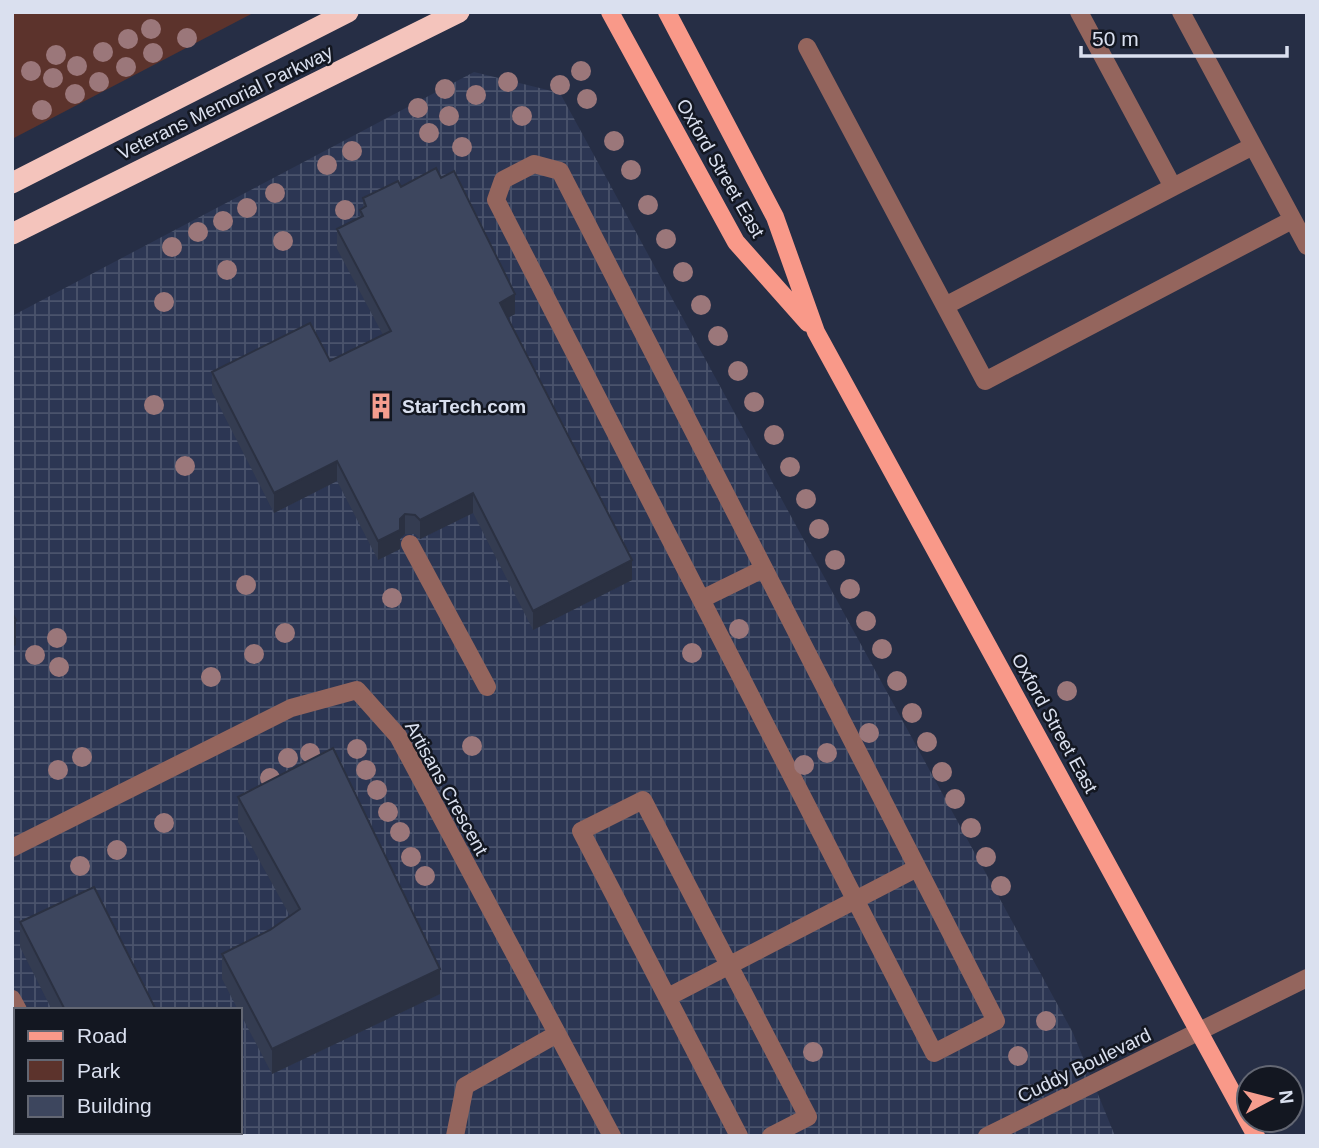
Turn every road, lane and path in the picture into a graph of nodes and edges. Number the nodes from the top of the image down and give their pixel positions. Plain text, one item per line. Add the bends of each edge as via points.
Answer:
1 (348, 12) edge
2 (459, 12) edge
3 (610, 12) edge
4 (667, 12) edge
5 (1079, 12) edge
6 (1181, 12) edge
7 (807, 47) dead end
8 (1253, 146) junction
9 (12, 183) edge
10 (1172, 187) junction
11 (1293, 220) junction
12 (12, 234) edge
13 (1307, 246) edge
14 (945, 306) junction
15 (816, 332) junction
16 (410, 544) dead end
17 (763, 569) junction
18 (702, 599) junction
19 (487, 687) dead end
20 (12, 848) edge
21 (917, 868) junction
22 (856, 899) junction
23 (729, 966) junction
24 (1307, 978) edge
25 (668, 996) junction
26 (1199, 1031) junction
27 (557, 1034) junction
28 (455, 1136) edge
29 (612, 1136) edge
30 (739, 1136) edge
31 (771, 1136) edge
32 (987, 1136) edge
33 (1256, 1136) edge

1 - 9 highway, Veterans Memorial Parkway
2 - 12 highway, Veterans Memorial Parkway
3 - 15 main road, Oxford Street East via 736,242
4 - 15 main road, Oxford Street East via 775,216
5 - 10 street
6 - 8 street
7 - 14 street
8 - 10 street
8 - 11 street
10 - 14 street
11 - 13 street
11 - 14 street via 985,381
15 - 26 main road, Oxford Street East
16 - 19 street
17 - 18 street
17 - 18 street via 560,171 534,164 503,180 496,200
17 - 21 street
18 - 22 street
20 - 27 street, Artisans Crescent via 291,708 357,690 398,736
21 - 22 street
21 - 22 street via 996,1021 934,1053
22 - 23 street
23 - 25 street
23 - 25 street via 643,800 581,831
23 - 31 street via 808,1117
24 - 26 street, Cuddy Boulevard
25 - 30 street
26 - 32 street, Cuddy Boulevard
26 - 33 main road, Oxford Street East
27 - 28 street via 465,1086
27 - 29 street, Artisans Crescent

